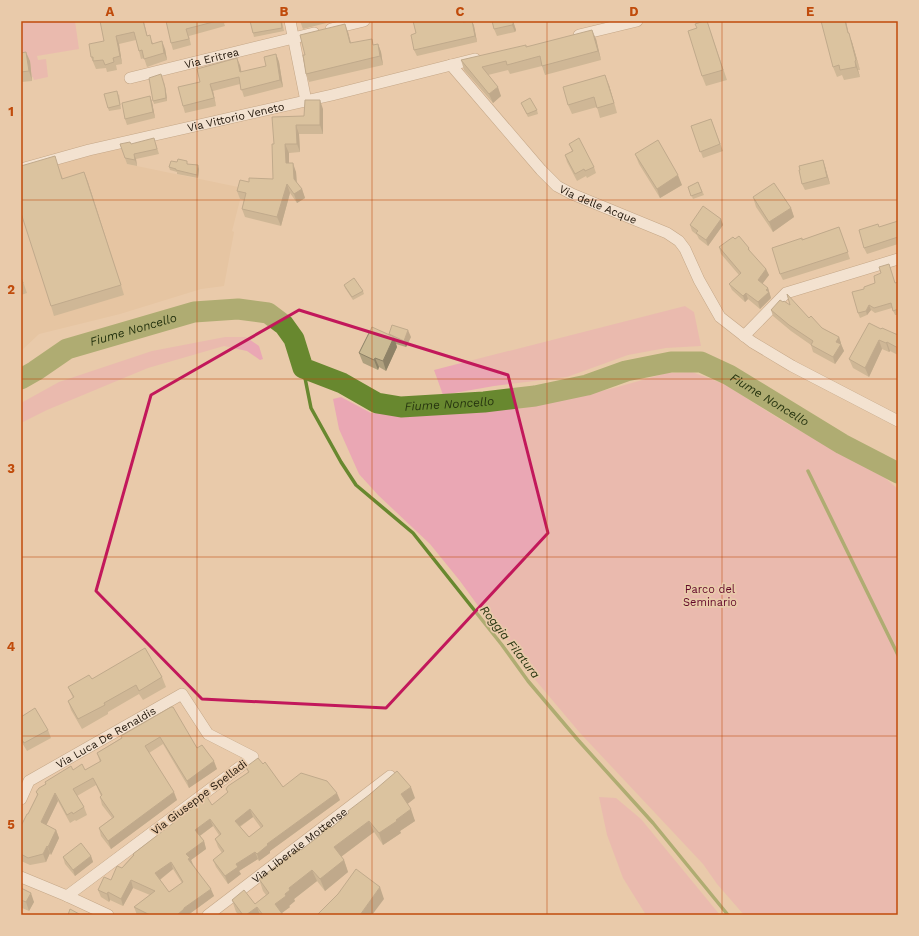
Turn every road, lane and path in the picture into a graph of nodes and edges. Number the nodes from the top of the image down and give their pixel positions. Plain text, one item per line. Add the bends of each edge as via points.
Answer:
1 (290, 21) edge
2 (364, 21) edge
3 (637, 21) edge
4 (294, 38) junction
5 (567, 38) edge
6 (489, 56) edge
7 (451, 65) junction
8 (130, 78) dead end
9 (306, 101) junction
10 (21, 169) edge
11 (898, 259) edge
12 (744, 336) junction
13 (898, 421) edge
14 (182, 694) joint
15 (390, 776) edge
16 (25, 778) edge
17 (21, 799) edge
18 (21, 877) edge
19 (67, 896) junction
20 (108, 915) edge
21 (208, 915) edge

1 - 4 street
2 - 4 street, Via Eritrea
3 - 5 street
4 - 8 street, Via Eritrea
4 - 9 street
6 - 7 street, Via Vittorio Veneto
7 - 9 street, Via Vittorio Veneto
7 - 12 street, Via delle Acque via 541,170 558,186 668,233 679,242 720,317
9 - 10 street, Via Vittorio Veneto via 89,150
11 - 12 street via 786,293
12 - 13 street, Via delle Acque via 792,366
14 - 16 street, Via Luca De Renaldis
14 - 19 street, Via Giuseppe Spelladi via 208,734 252,757
15 - 21 street, Via Liberale Mottense
16 - 17 street, Via Luca De Renaldis
18 - 19 street
19 - 20 street

